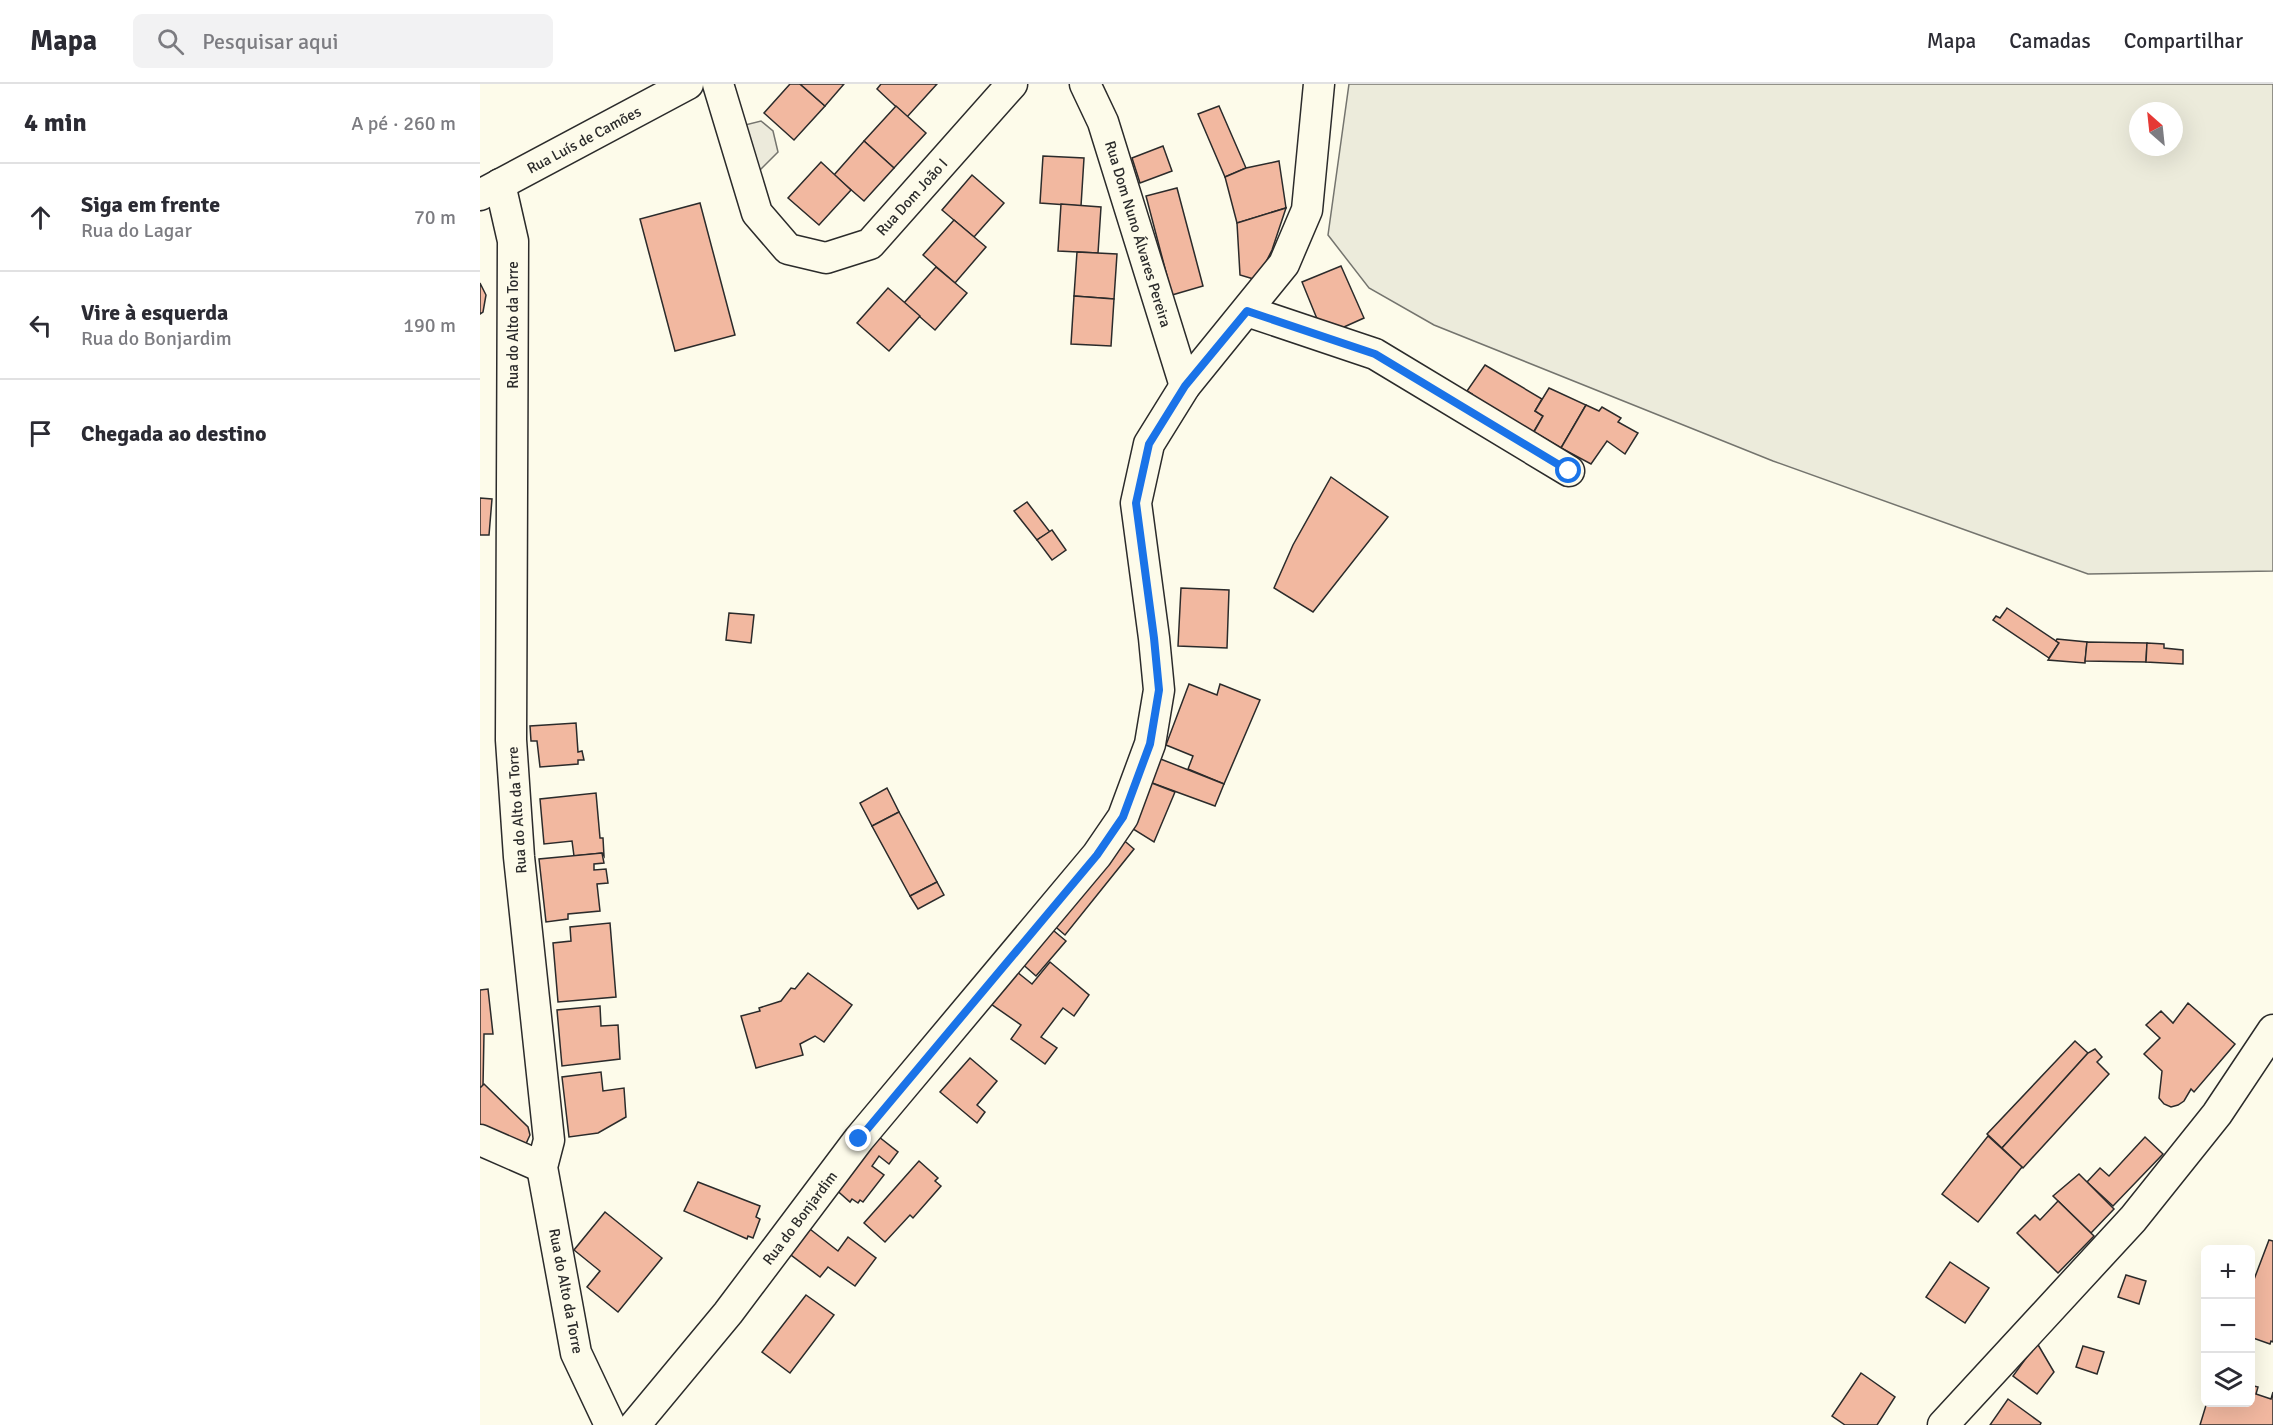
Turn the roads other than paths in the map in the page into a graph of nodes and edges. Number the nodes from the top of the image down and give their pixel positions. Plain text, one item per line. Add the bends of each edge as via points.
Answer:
1 (688, 84) edge
2 (718, 84) edge
3 (1012, 84) edge
4 (1085, 84) edge
5 (1319, 84) edge
6 (490, 190) edge
7 (1247, 311) junction
8 (1185, 386) junction
9 (1569, 471) dead end
10 (2273, 1030) edge
11 (480, 1140) edge
12 (542, 1167) junction
13 (610, 1425) edge
14 (635, 1425) edge
15 (1943, 1425) edge

1 - 6 street, Rua Luís de Camões
2 - 3 street, Rua Dom João I via 757,213 788,249 826,258 870,244
4 - 8 street, Rua Dom Nuno Álvares Pereira via 1102,122
5 - 7 street, Rua do Bonjardim via 1307,210 1284,264
6 - 12 street, Rua do Alto da Torre via 513,241 512,740 519,857 549,1140
7 - 8 street, Rua do Bonjardim
7 - 9 street via 1375,354
8 - 14 street, Rua do Bonjardim via 1149,444 1136,503 1159,690 1150,744 1123,817 1097,855 859,1139 728,1313
10 - 15 street via 2217,1114 2133,1219
11 - 12 street
12 - 13 street, Rua do Alto da Torre via 576,1353

